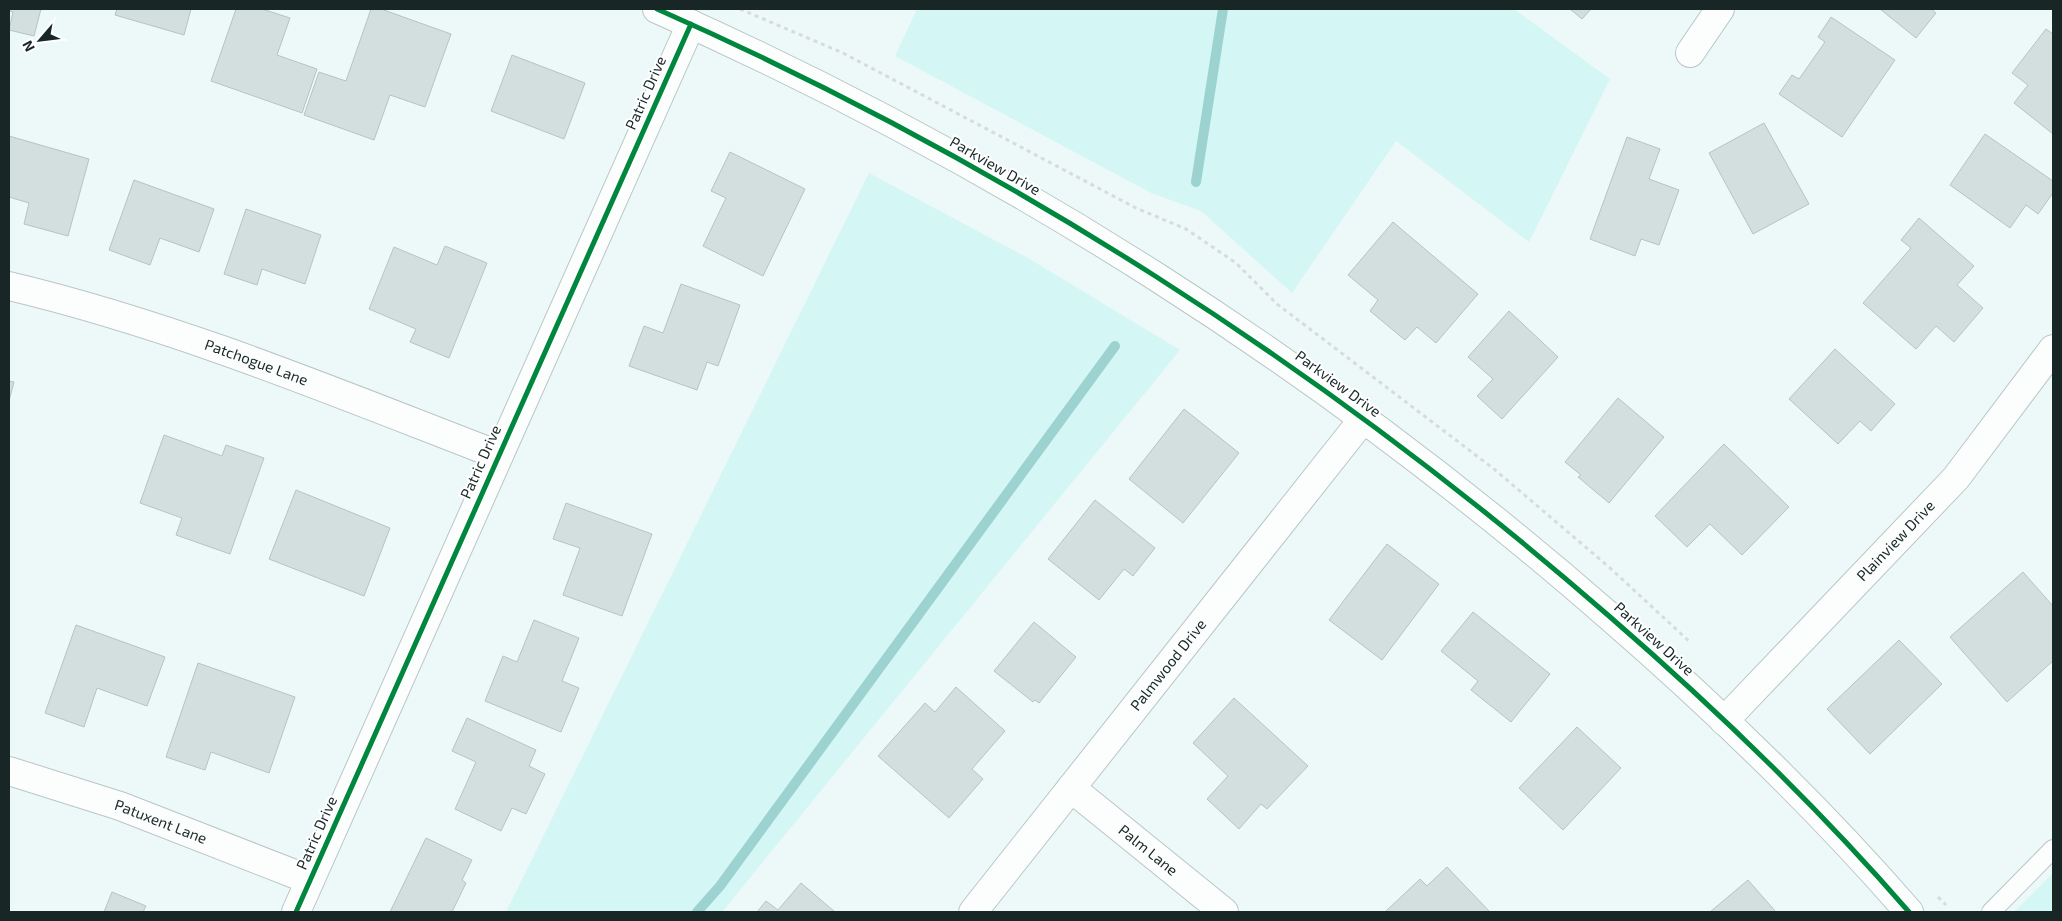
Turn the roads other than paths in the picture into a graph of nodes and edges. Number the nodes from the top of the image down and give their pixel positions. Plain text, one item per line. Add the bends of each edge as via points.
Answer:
1 (657, 9) edge
2 (1720, 9) edge
3 (691, 24) junction
4 (1690, 53) dead end
5 (9, 286) edge
6 (2053, 349) edge
7 (1364, 418) junction
8 (498, 455) junction
9 (1724, 721) junction
10 (9, 771) edge
11 (1071, 788) junction
12 (2053, 849) edge
13 (310, 880) junction
14 (296, 912) edge
15 (973, 912) edge
16 (1224, 912) edge
17 (1909, 912) edge
18 (1991, 912) edge

1 - 3 street, Parkview Drive
2 - 4 street
3 - 7 street, Parkview Drive via 924,139 1130,258
3 - 8 street, Patric Drive
5 - 8 street, Patchogue Lane via 146,324
6 - 9 street, Plainview Drive via 1956,478
7 - 9 street, Parkview Drive via 1540,556 1640,642
7 - 11 street, Palmwood Drive
8 - 13 street, Patric Drive
9 - 17 street, Parkview Drive via 1873,870
10 - 13 street, Patuxent Lane via 120,806
11 - 15 street, Palmwood Drive
11 - 16 street, Palm Lane
12 - 18 lane
13 - 14 street, Patric Drive

